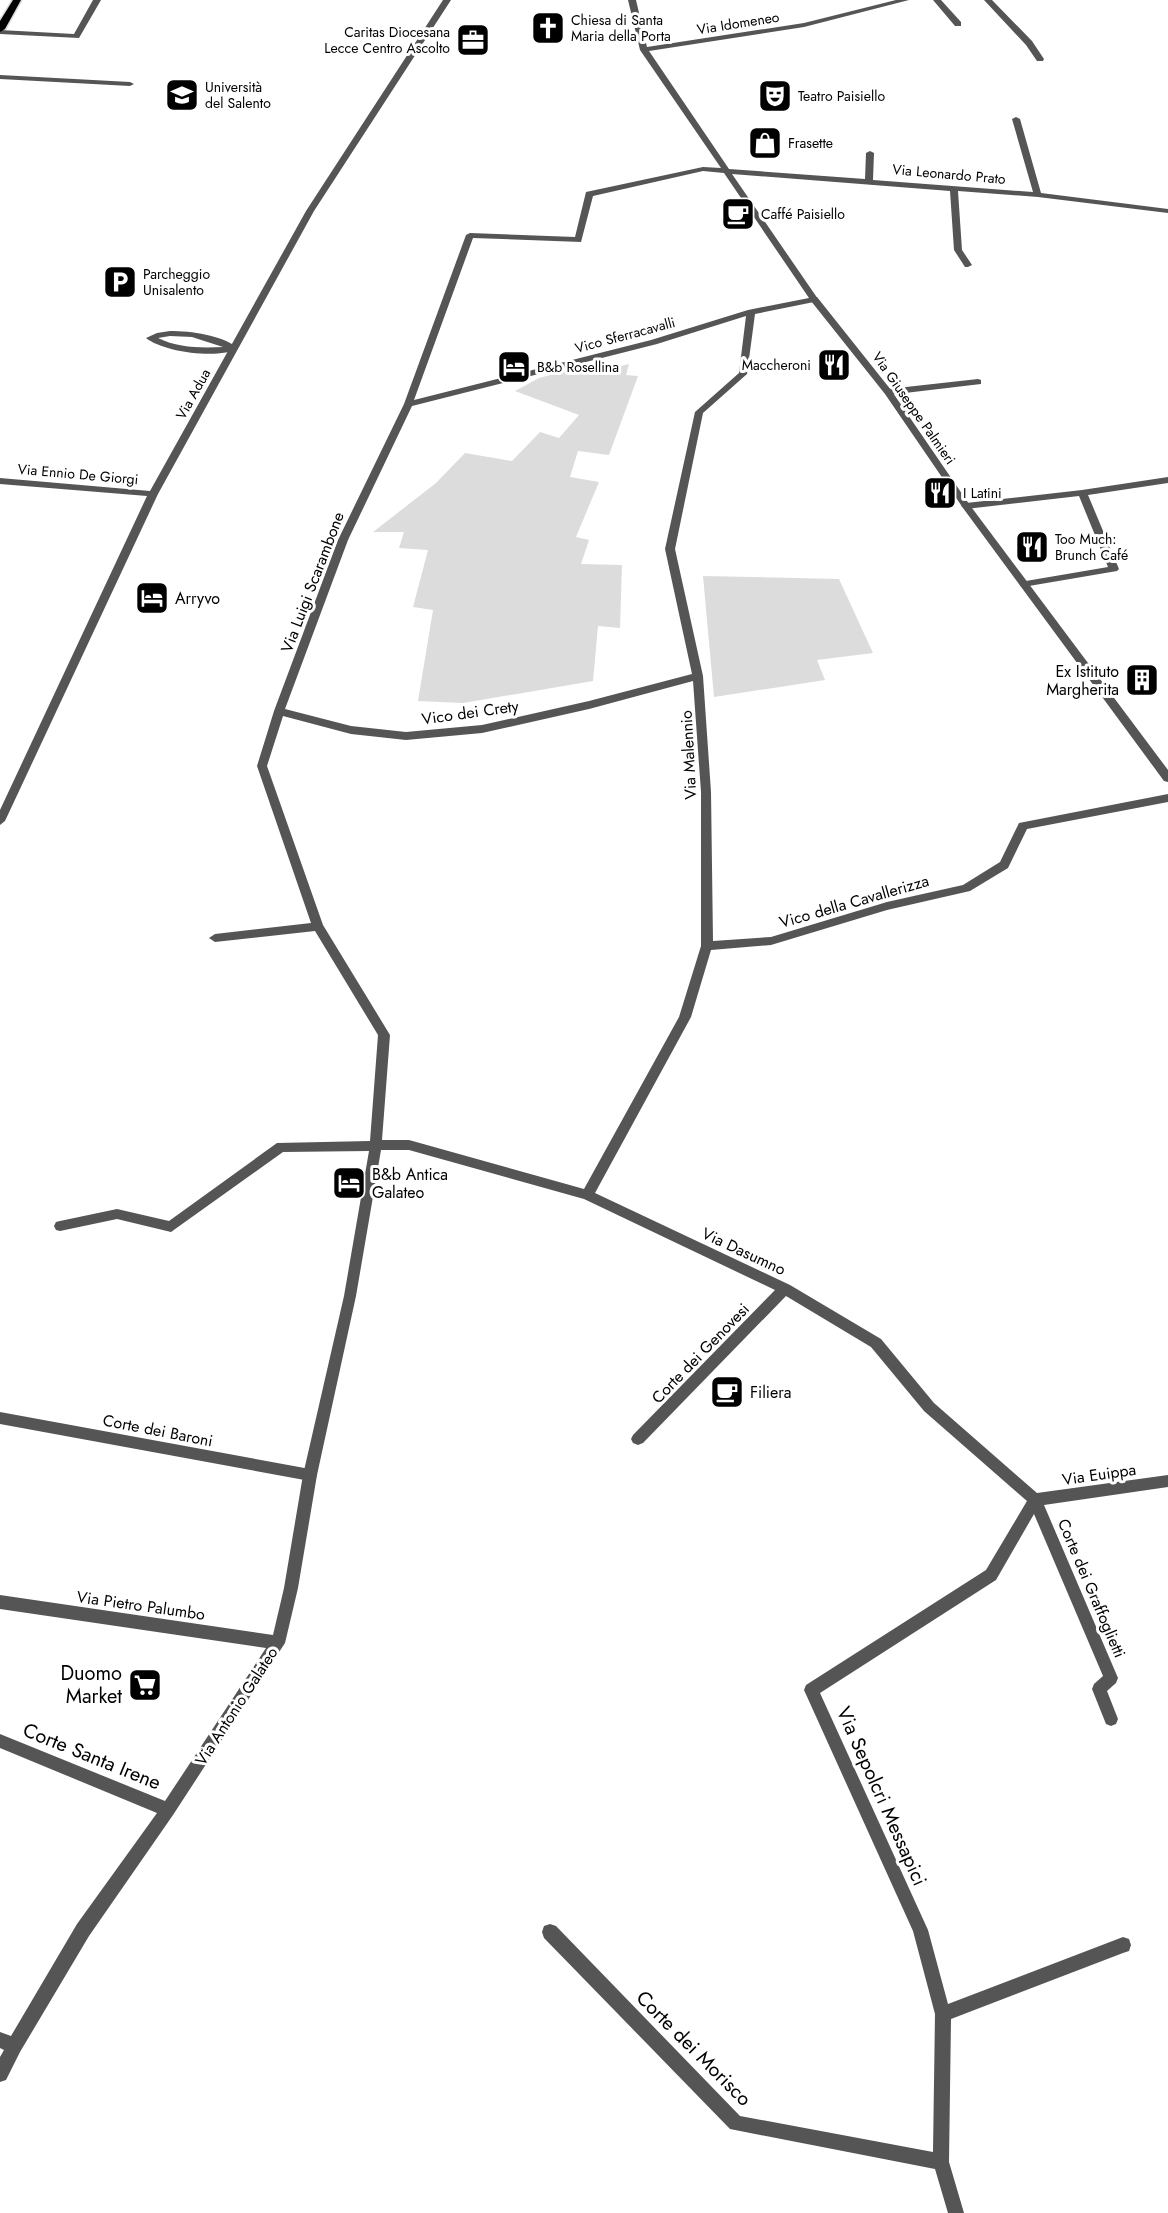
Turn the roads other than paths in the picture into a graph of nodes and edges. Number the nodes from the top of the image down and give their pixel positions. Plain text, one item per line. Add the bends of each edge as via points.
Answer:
1 (17, 0) edge
2 (97, 0) edge
3 (447, 0) edge
4 (633, 0) edge
5 (905, 0) edge
6 (937, 0) edge
7 (988, 0) edge
8 (958, 24) dead end
9 (0, 30) edge
10 (644, 50) junction
11 (1040, 59) dead end
12 (0, 77) edge
13 (130, 84) dead end
14 (1016, 119) dead end
15 (870, 153) dead end
16 (728, 171) junction
17 (649, 179) joint
18 (869, 180) junction
19 (954, 188) junction
20 (1038, 195) junction
21 (1168, 211) edge
22 (968, 265) dead end
23 (814, 299) junction
24 (751, 312) junction
25 (234, 348) junction
26 (978, 382) dead end
27 (888, 392) junction
28 (408, 404) junction
29 (1168, 480) edge
30 (0, 482) edge
31 (1082, 493) junction
32 (153, 494) junction
33 (966, 506) junction
34 (1023, 584) junction
35 (698, 676) junction
36 (279, 711) junction
37 (1168, 778) edge
38 (1168, 798) edge
39 (0, 821) edge
40 (318, 926) junction
41 (215, 938) dead end
42 (707, 946) junction
43 (376, 1146) junction
44 (587, 1195) junction
45 (60, 1226) dead end
46 (785, 1289) junction
47 (0, 1418) edge
48 (638, 1439) dead end
49 (310, 1475) junction
50 (1168, 1481) edge
51 (1035, 1500) junction
52 (0, 1602) edge
53 (278, 1643) junction
54 (1112, 1719) dead end
55 (0, 1741) edge
56 (168, 1810) junction
57 (550, 1932) dead end
58 (1124, 1945) dead end
59 (943, 2014) junction
60 (7, 2043) edge
61 (0, 2074) edge
62 (941, 2162) junction
63 (956, 2213) edge

1 - 9 main road
2 - 9 street via 76,36
3 - 25 street, Via Adua via 310,211
4 - 10 street
5 - 10 street, Via Idomeneo via 804,25
6 - 8 street
7 - 11 street
10 - 16 street, Via Giuseppe Palmieri
12 - 13 street
14 - 20 street
15 - 18 street
16 - 17 street, Via Leonardo Prato via 703,169
16 - 18 street, Via Leonardo Prato
16 - 23 street, Via Giuseppe Palmieri
17 - 28 street, Via Luigi Scarambone via 589,194 578,240 470,235
18 - 19 street, Via Leonardo Prato
19 - 20 street, Via Leonardo Prato
19 - 22 street via 958,250
20 - 21 street, Via Leonardo Prato
23 - 24 street, Vico Sferracavalli
23 - 27 street, Via Giuseppe Palmieri
24 - 28 street, Vico Sferracavalli via 654,342
24 - 35 street, Via Malennio via 743,374 699,412 670,549
25 - 25 street via 215,339 166,332 150,338 163,346 209,351
25 - 32 street, Via Adua
26 - 27 street
27 - 33 street, Via Giuseppe Palmieri
28 - 36 street, Via Luigi Scarambone via 343,540
29 - 31 street
30 - 32 street, Via Ennio De Giorgi
31 - 33 street
31 - 34 street via 1114,569
32 - 39 street, Via Adua
33 - 34 street, Via Giuseppe Palmieri
34 - 37 street, Via Giuseppe Palmieri
35 - 36 street, Vico dei Crety via 482,729 406,736 351,730
35 - 42 street, Via Malennio via 706,792
36 - 40 street, Via Luigi Scarambone via 262,766
38 - 42 street, Vico della Cavallerizza via 1023,826 1004,865 966,888 887,906 771,941
40 - 41 street
40 - 43 street, Via Luigi Scarambone via 384,1035
42 - 44 street, Via Malennio via 686,1017
43 - 44 street, Via Dasumno via 409,1145
43 - 45 street, Via Dasumno via 281,1147 171,1227 117,1214
43 - 49 street, Via Antonio Galateo via 350,1296
44 - 46 street, Via Dasumno
46 - 48 street, Corte dei Genovesi
46 - 51 street, Via Dasumno via 876,1343 929,1407
47 - 49 street, Corte dei Baroni
49 - 53 street, Via Antonio Galateo
50 - 51 street, Via Euippa
51 - 54 street, Corte dei Graffoglietti via 1111,1678 1099,1689
51 - 59 street, Via Sepolcri Messapici via 991,1575 811,1690 920,1930
52 - 53 street, Via Pietro Palumbo
53 - 56 street, Via Antonio Galateo
55 - 56 street, Corte Santa Irene
56 - 60 street, Via Antonio Galateo
57 - 62 street, Corte dei Morisco via 736,2123
58 - 59 street
59 - 62 street, Via Sepolcri Messapici
60 - 61 street, Via Antonio Galateo
62 - 63 street, Via Sepolcri Messapici

